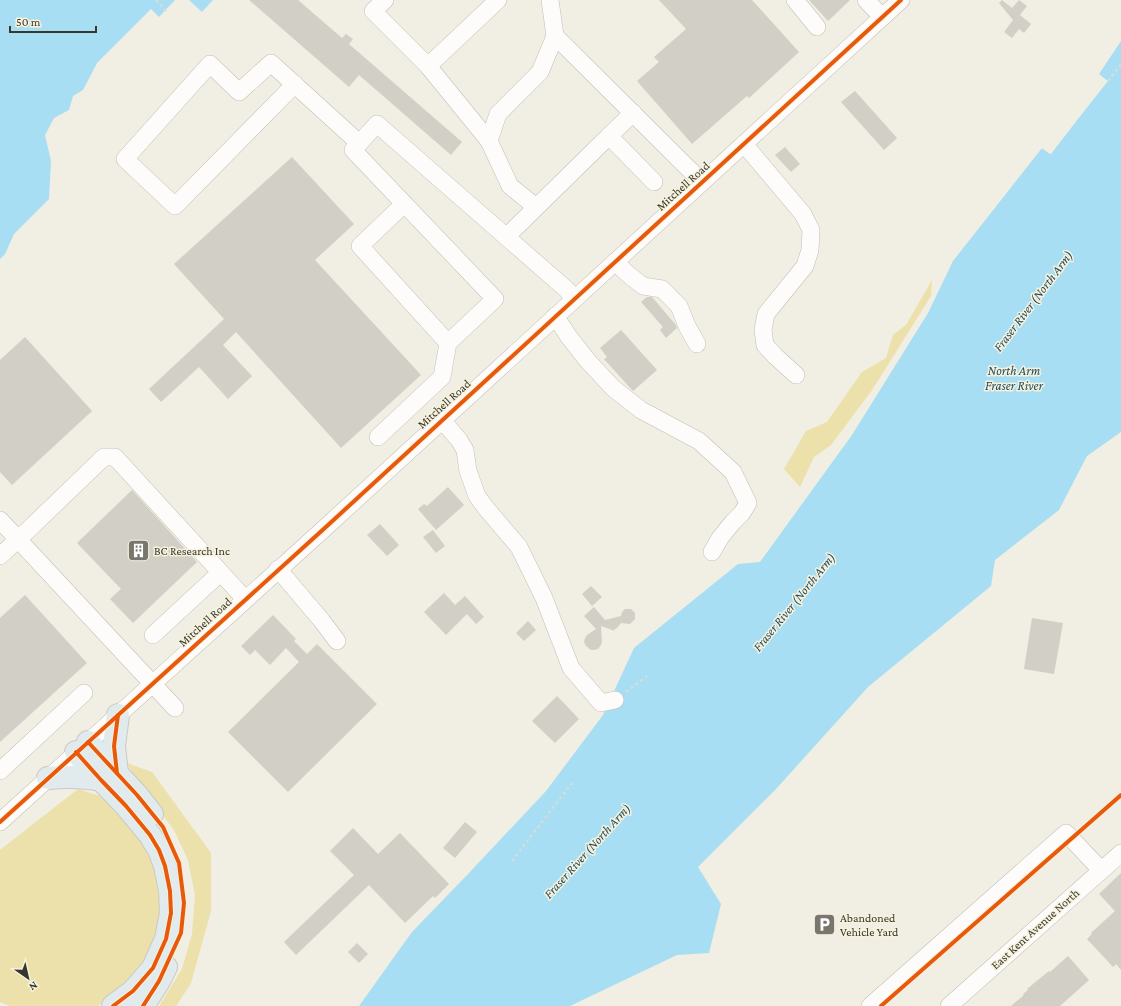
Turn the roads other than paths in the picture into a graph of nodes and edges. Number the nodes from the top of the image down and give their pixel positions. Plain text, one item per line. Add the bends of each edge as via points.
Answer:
1 (385, 0) edge
2 (498, 0) edge
3 (550, 0) edge
4 (795, 0) edge
5 (866, 0) edge
6 (901, 0) edge
7 (882, 17) junction
8 (817, 27) dead end
9 (555, 36) junction
10 (428, 66) junction
11 (295, 84) junction
12 (633, 113) junction
13 (609, 136) junction
14 (488, 141) junction
15 (359, 143) junction
16 (744, 144) junction
17 (654, 182) dead end
18 (702, 182) junction
19 (404, 204) junction
20 (536, 207) junction
21 (506, 237) junction
22 (615, 262) junction
23 (574, 299) junction
24 (555, 316) junction
25 (448, 343) junction
26 (697, 344) dead end
27 (796, 375) dead end
28 (442, 420) junction
29 (378, 437) dead end
30 (0, 520) edge
31 (18, 539) junction
32 (712, 552) dead end
33 (0, 556) edge
34 (278, 570) junction
35 (220, 572) junction
36 (245, 599) junction
37 (153, 636) dead end
38 (337, 641) dead end
39 (152, 683) junction
40 (84, 693) dead end
41 (615, 700) road end
42 (175, 708) dead end
43 (118, 715) junction
44 (82, 747) junction
45 (0, 771) edge
46 (109, 776) junction
47 (48, 778) junction
48 (0, 822) edge
49 (1121, 853) edge
50 (1101, 870) junction
51 (953, 1005) edge
52 (113, 1006) edge
53 (143, 1006) edge
54 (870, 1006) edge

1 - 10 street via 373,11
2 - 10 street
3 - 9 street
4 - 8 street
5 - 7 street
6 - 7 street, Mitchell Road
7 - 16 street, Mitchell Road
9 - 12 street
9 - 14 street via 540,72 498,114
10 - 14 street
11 - 11 street via 271,63 239,92 210,64 125,159 175,206
11 - 15 street
12 - 13 street
12 - 18 street
13 - 17 street
13 - 20 street
14 - 20 street via 510,186
15 - 19 street via 353,150
15 - 21 street via 378,124
16 - 18 street, Mitchell Road
16 - 27 street via 803,214 811,230 806,266 766,314 763,330 765,345
18 - 22 street, Mitchell Road
19 - 25 street via 360,246
19 - 25 street via 496,299
20 - 21 street
21 - 23 street
22 - 23 street, Mitchell Road
22 - 26 street via 643,286 662,289 679,306
23 - 24 street, Mitchell Road
24 - 28 street, Mitchell Road
24 - 32 street via 587,360 613,388 642,410 699,441 733,472 748,503
25 - 29 street via 442,377
28 - 34 street, Mitchell Road
28 - 41 street via 465,450 468,470 477,496 519,547 544,598 571,668 601,703
30 - 31 street
31 - 33 street
31 - 35 street via 104,457 115,457
31 - 39 street
34 - 36 street, Mitchell Road
34 - 38 street
35 - 36 street
35 - 37 street
36 - 39 street, Mitchell Road
39 - 42 street
39 - 43 street, Mitchell Road
40 - 45 street
43 - 44 street, Mitchell Road
43 - 46 highway
44 - 46 highway
44 - 47 street, Mitchell Road
46 - 47 highway
46 - 52 highway via 126,806 150,835 158,850 165,866 171,913 166,939 153,968 133,991
46 - 53 highway via 137,795 163,827 179,863 184,903 181,933 160,981
47 - 48 street, Mitchell Road
49 - 50 street, East Kent Avenue North
50 - 51 street, East Kent Avenue North
50 - 54 street via 1068,836

